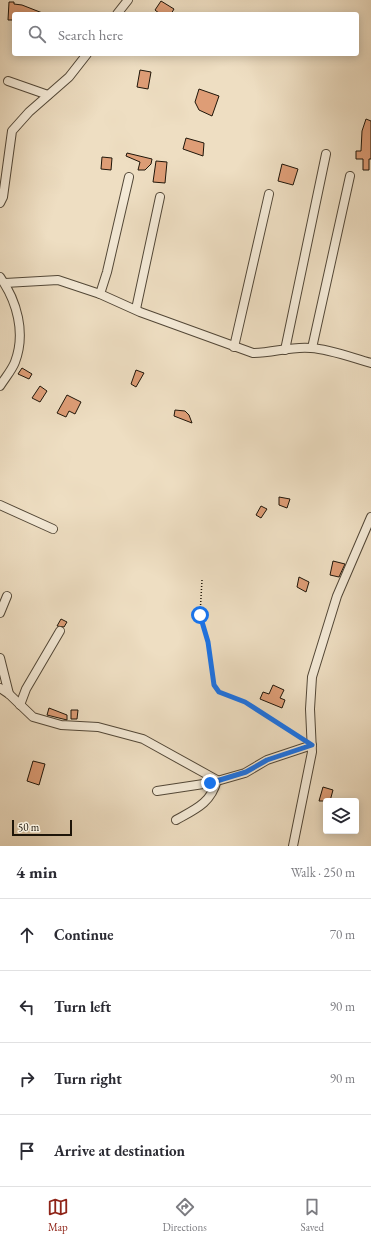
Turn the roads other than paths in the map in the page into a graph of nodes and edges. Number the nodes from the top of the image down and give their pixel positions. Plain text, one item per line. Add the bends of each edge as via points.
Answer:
1 (128, 0) edge
2 (119, 12) edge
3 (85, 56) edge
4 (8, 81) dead end
5 (48, 95) junction
6 (326, 154) dead end
7 (350, 176) dead end
8 (129, 177) dead end
9 (269, 194) dead end
10 (160, 197) dead end
11 (0, 203) edge
12 (2, 280) edge
13 (100, 294) junction
14 (136, 309) junction
15 (234, 348) junction
16 (312, 348) junction
17 (285, 350) junction
18 (371, 363) edge
19 (0, 386) edge
20 (0, 505) edge
21 (371, 516) edge
22 (52, 529) dead end
23 (7, 596) dead end
24 (0, 613) edge
25 (60, 631) dead end
26 (0, 658) edge
27 (0, 688) edge
28 (9, 694) junction
29 (20, 705) junction
30 (312, 745) junction
31 (217, 780) junction
32 (157, 790) dead end
33 (176, 820) dead end
34 (293, 846) edge

1 - 2 street
3 - 5 street via 69,77
4 - 5 street
5 - 11 street via 12,131 3,198
6 - 17 street
7 - 16 street
8 - 13 street
9 - 15 street
10 - 14 street
12 - 13 street via 58,280
12 - 19 street via 20,320 21,341 15,363
13 - 14 street
14 - 15 street
15 - 17 street via 253,353
16 - 17 street
16 - 18 street
20 - 22 street
21 - 30 street via 337,596 312,677
23 - 24 street
25 - 29 street via 26,689
26 - 28 street
27 - 28 street
28 - 29 street
29 - 31 street via 33,717 61,725 98,727 143,739
30 - 31 street via 267,760 246,772
30 - 34 street
31 - 32 street
31 - 33 street via 214,792 200,807

